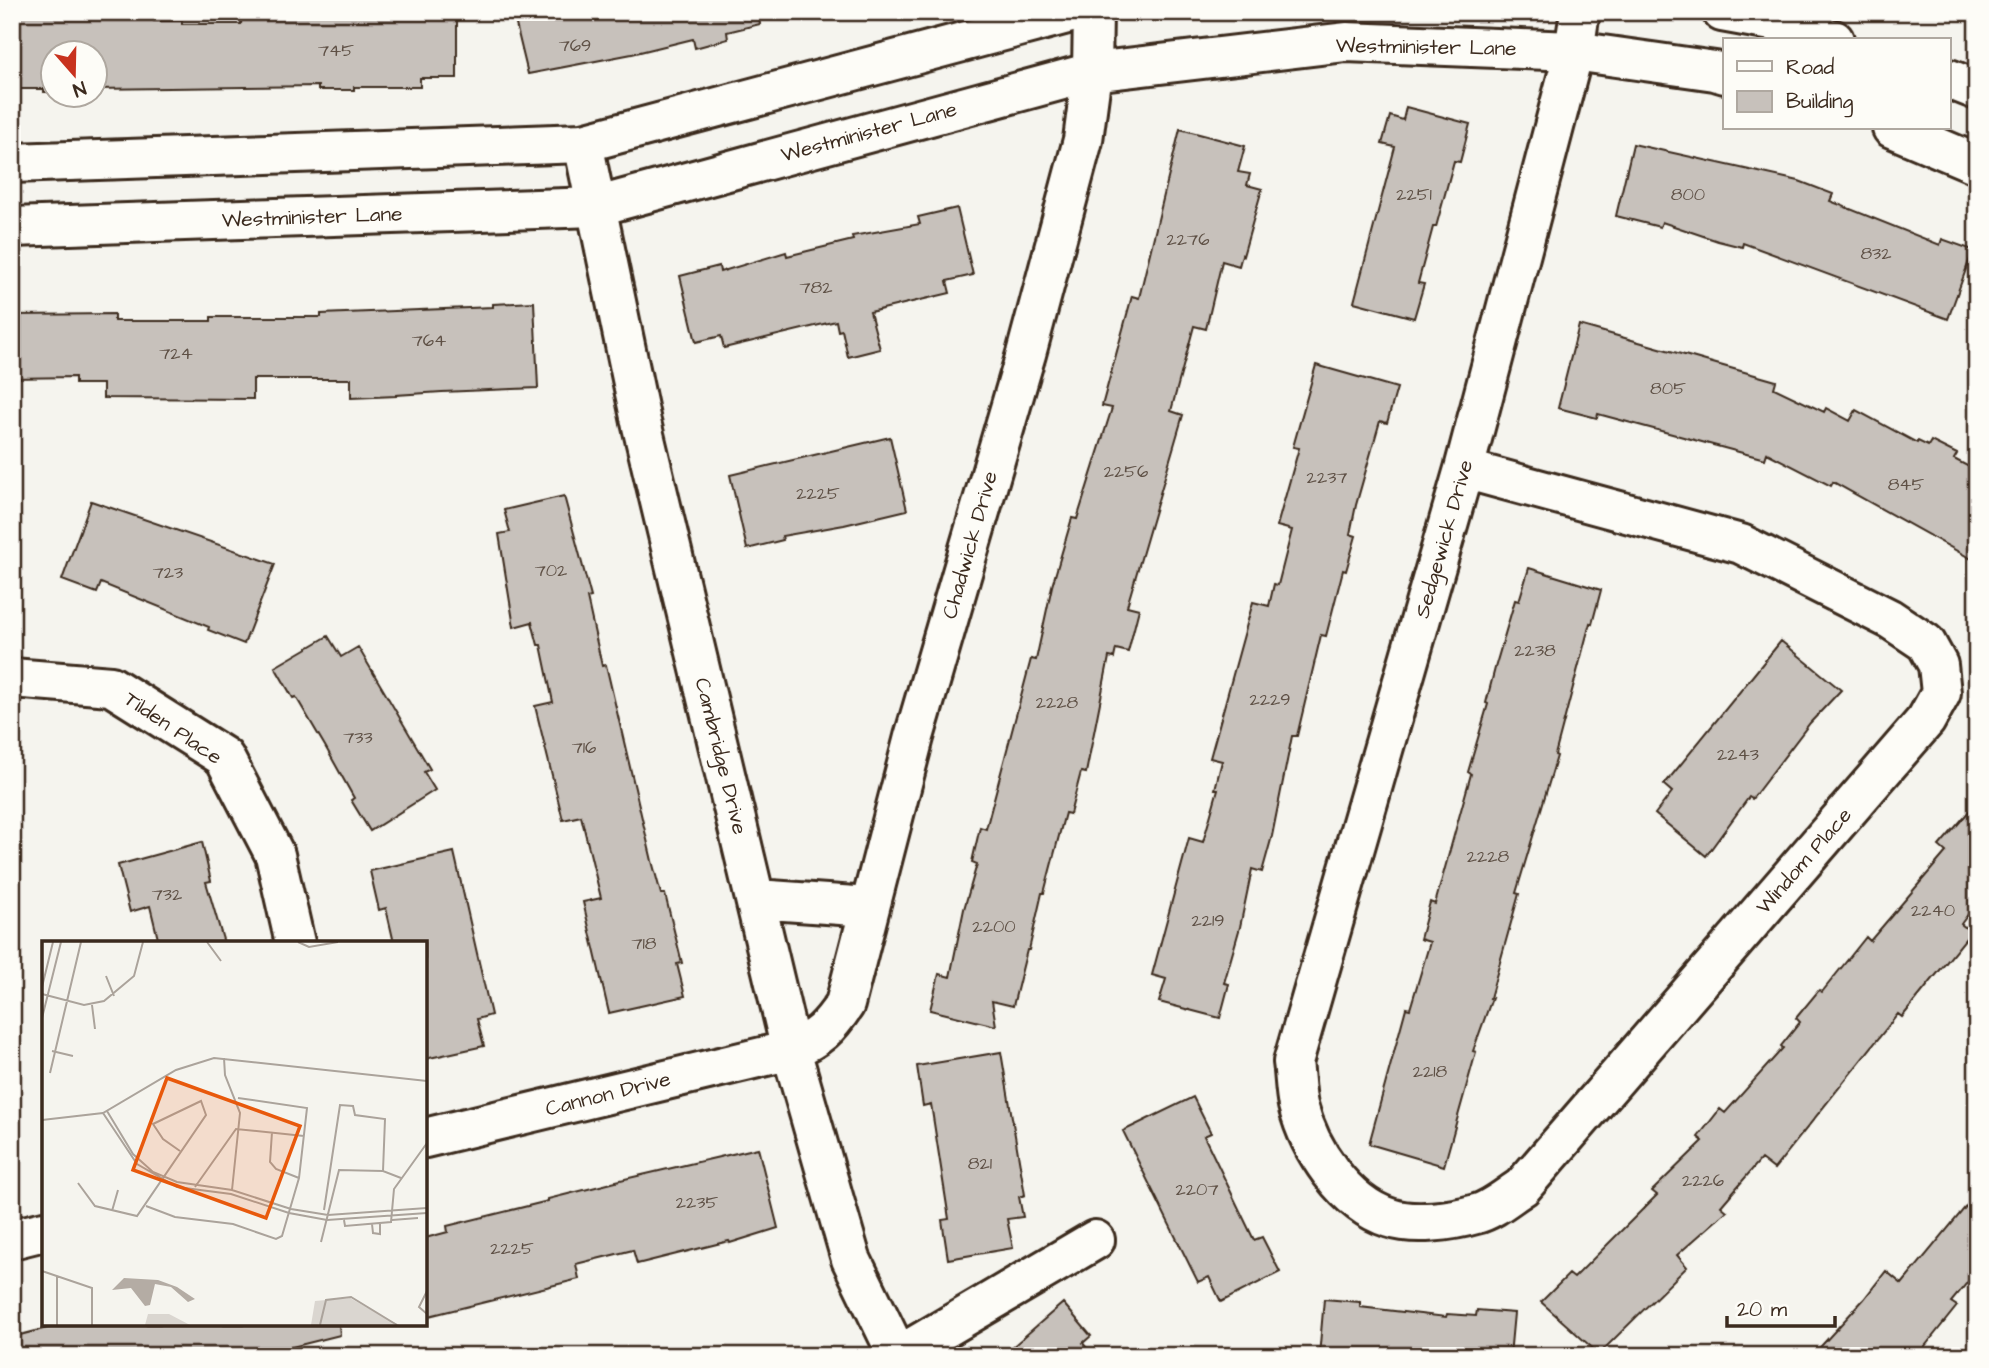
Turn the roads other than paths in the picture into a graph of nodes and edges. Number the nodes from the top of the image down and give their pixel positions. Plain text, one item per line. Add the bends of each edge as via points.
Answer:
1 (1075, 12) edge
2 (1093, 12) edge
3 (1580, 12) edge
4 (1723, 12) edge
5 (1827, 38) edge
6 (1574, 51) junction
7 (1092, 72) junction
8 (1723, 73) edge
9 (1951, 80) edge
10 (1977, 90) edge
11 (1897, 130) edge
12 (583, 143) junction
13 (12, 163) edge
14 (1977, 164) edge
15 (595, 207) junction
16 (12, 227) edge
17 (1464, 469) junction
18 (12, 678) edge
19 (755, 899) junction
20 (869, 907) junction
21 (295, 941) edge
22 (792, 1050) junction
23 (1293, 1062) joint
24 (427, 1138) edge
25 (42, 1232) edge
26 (12, 1239) edge
27 (1095, 1240) dead end
28 (898, 1356) edge

1 - 12 street
2 - 7 street, Chadwick Drive
3 - 6 street, Sedgewick Drive
4 - 5 street
6 - 7 street, Westminister Lane via 1346,42
6 - 8 street, Westminister Lane
6 - 17 street, Sedgewick Drive
7 - 15 street, Westminister Lane
7 - 20 street, Chadwick Drive via 1083,139
9 - 10 street
11 - 14 street
12 - 13 street
12 - 15 street, Cambridge Drive
15 - 16 street, Westminister Lane
15 - 19 street, Cambridge Drive via 641,422
17 - 23 street, Sedgewick Drive
17 - 23 street, Windom Place via 1741,544 1890,619 1926,643 1938,665 1941,693 1926,720 1522,1187 1478,1214 1429,1223 1391,1219 1366,1206 1337,1180 1316,1152 1298,1105
18 - 21 street, Tilden Place via 111,686 224,757 275,855
19 - 20 street
19 - 22 street, Cambridge Drive
20 - 22 street, Chadwick Drive via 845,1004 829,1027
22 - 24 street, Cannon Drive
22 - 28 street, Cambridge Drive via 851,1259
25 - 26 street
27 - 28 street

